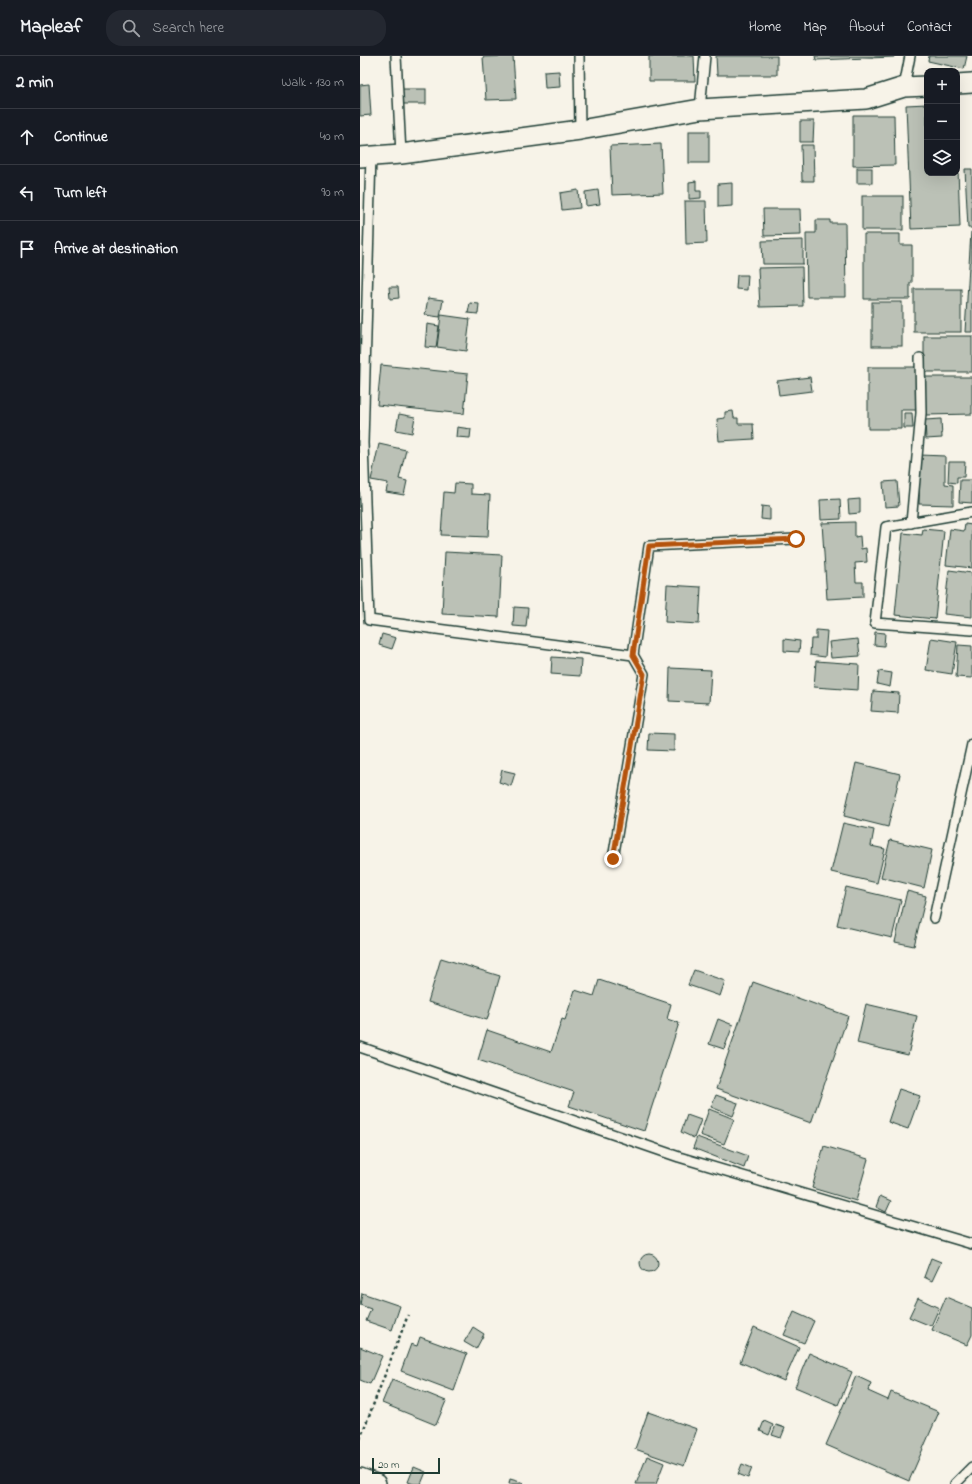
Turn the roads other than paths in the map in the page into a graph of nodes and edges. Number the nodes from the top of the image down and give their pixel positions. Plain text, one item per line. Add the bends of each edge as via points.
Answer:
1 (396, 56) edge
2 (579, 56) edge
3 (705, 56) edge
4 (910, 56) edge
5 (960, 84) edge
6 (972, 84) edge
7 (924, 86) edge
8 (904, 88) junction
9 (700, 109) junction
10 (580, 130) junction
11 (401, 154) junction
12 (366, 156) edge
13 (920, 358) dead end
14 (972, 512) edge
15 (911, 522) junction
16 (796, 539) dead end
17 (972, 630) edge
18 (633, 655) junction
19 (972, 744) edge
20 (613, 859) dead end
21 (934, 918) dead end
22 (360, 1047) edge
23 (972, 1244) edge
24 (972, 1468) edge
25 (360, 1478) edge
26 (376, 1484) edge
27 (955, 1484) edge

1 - 11 lane
2 - 10 lane
3 - 9 lane
4 - 8 lane
5 - 6 street
7 - 8 street
8 - 9 street via 866,99
9 - 10 street
10 - 11 street
11 - 12 street
12 - 18 lane via 363,443 369,620
13 - 15 lane via 921,413
14 - 15 lane
15 - 17 lane via 886,528 876,623
16 - 18 lane via 649,546
18 - 20 lane via 644,674
19 - 21 lane
22 - 23 lane via 679,1157
24 - 27 lane
25 - 26 street

